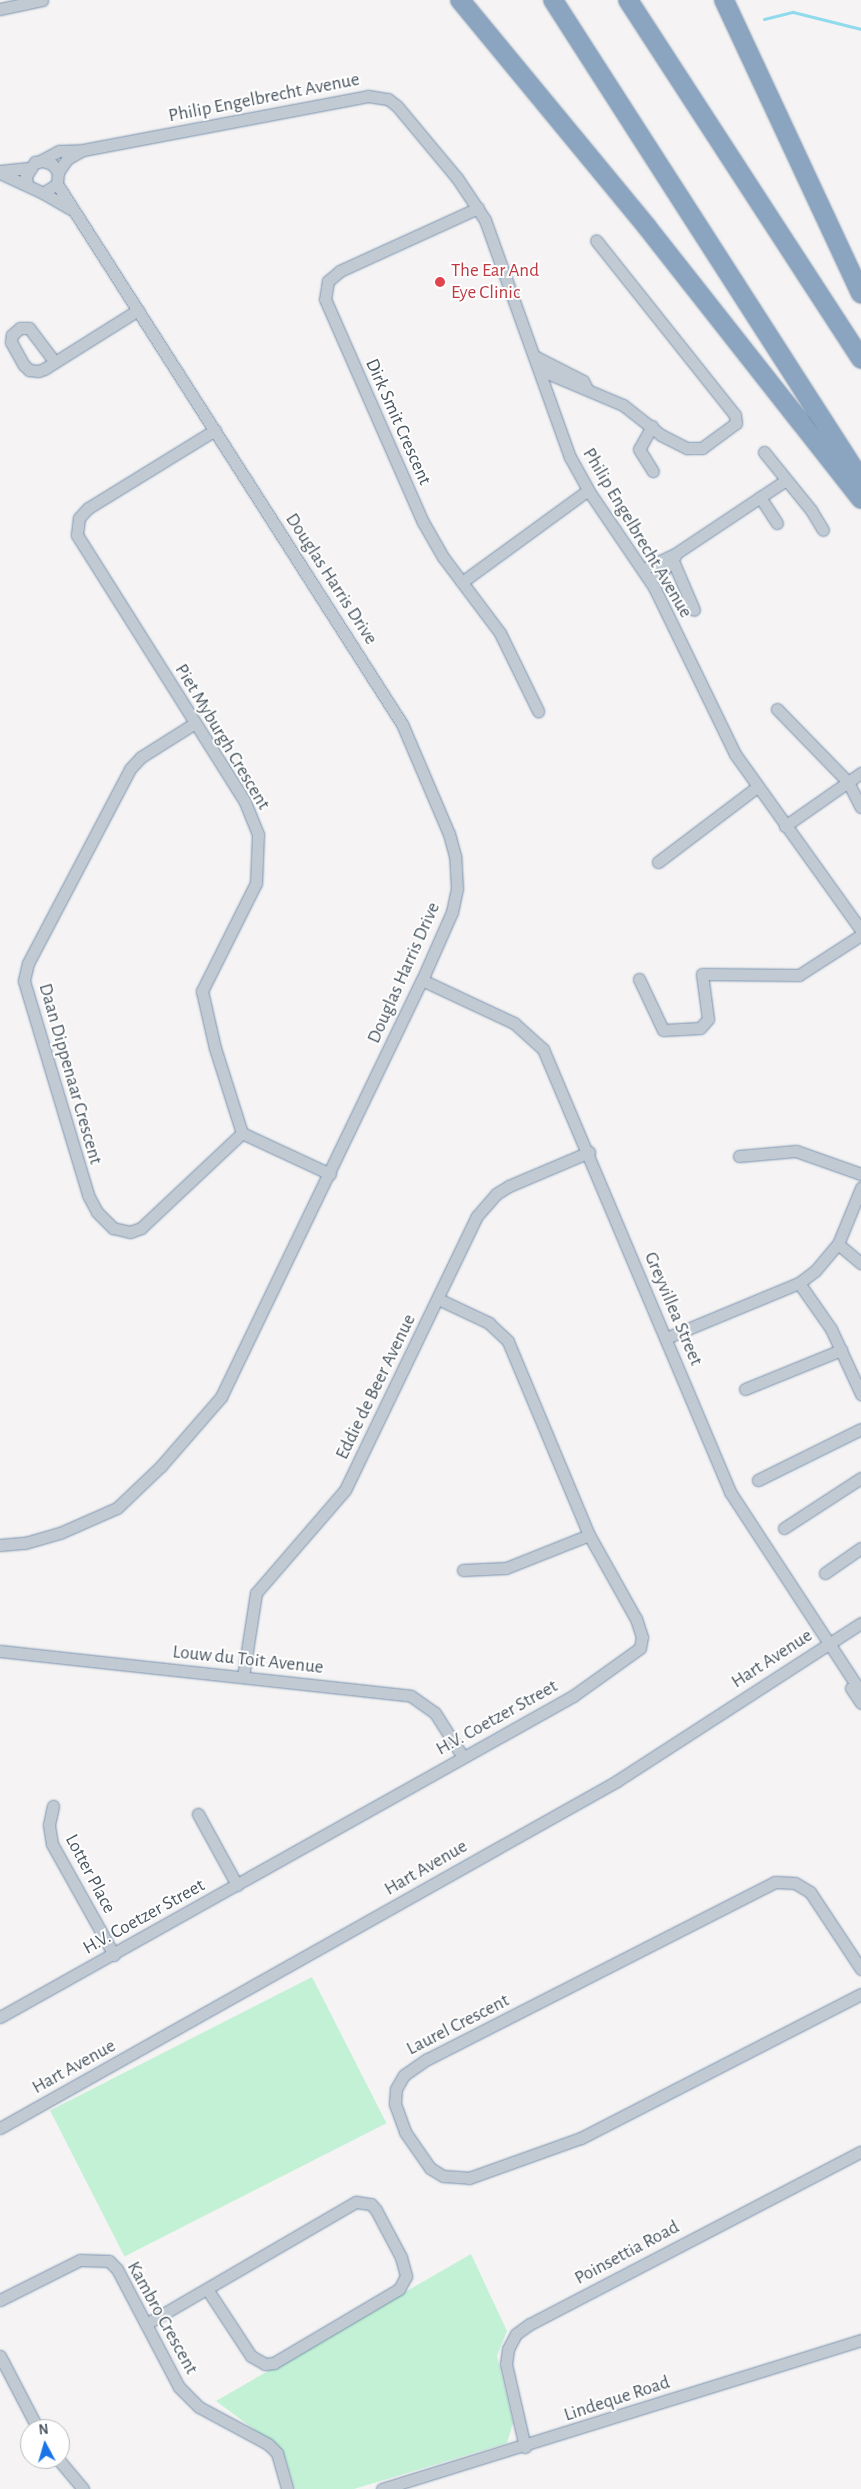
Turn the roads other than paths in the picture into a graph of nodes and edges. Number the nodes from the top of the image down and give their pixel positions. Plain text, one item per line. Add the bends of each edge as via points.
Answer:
1 (42, 0) edge
2 (460, 0) edge
3 (553, 0) edge
4 (628, 0) edge
5 (724, 0) edge
6 (0, 9) edge
7 (83, 150) junction
8 (33, 165) junction
9 (0, 172) edge
10 (57, 178) junction
11 (28, 184) junction
12 (43, 193) junction
13 (478, 208) junction
14 (71, 209) junction
15 (596, 240) dead end
16 (861, 294) edge
17 (138, 310) junction
18 (534, 356) junction
19 (861, 360) edge
20 (54, 361) dead end
21 (540, 370) junction
22 (587, 389) junction
23 (652, 426) junction
24 (215, 430) junction
25 (764, 452) dead end
26 (653, 471) dead end
27 (786, 480) junction
28 (861, 480) edge
29 (588, 490) junction
30 (760, 497) junction
31 (861, 498) edge
32 (777, 523) dead end
33 (823, 530) dead end
34 (674, 558) junction
35 (643, 570) junction
36 (650, 580) junction
37 (462, 582) junction
38 (694, 610) dead end
39 (777, 709) dead end
40 (538, 711) dead end
41 (195, 722) junction
42 (861, 774) edge
43 (848, 782) junction
44 (757, 787) junction
45 (861, 807) edge
46 (785, 826) junction
47 (658, 862) dead end
48 (861, 930) edge
49 (861, 935) edge
50 (639, 979) dead end
51 (422, 980) junction
52 (242, 1133) junction
53 (589, 1152) junction
54 (739, 1156) dead end
55 (330, 1174) junction
56 (861, 1174) edge
57 (861, 1188) edge
58 (838, 1244) junction
59 (861, 1263) edge
60 (799, 1283) junction
61 (438, 1299) junction
62 (666, 1338) junction
63 (841, 1350) junction
64 (745, 1389) dead end
65 (861, 1394) edge
66 (861, 1429) edge
67 (861, 1478) edge
68 (758, 1480) dead end
69 (784, 1528) dead end
70 (589, 1535) junction
71 (0, 1545) edge
72 (861, 1548) edge
73 (463, 1570) dead end
74 (825, 1573) dead end
75 (861, 1623) edge
76 (826, 1645) junction
77 (0, 1651) edge
78 (243, 1677) junction
79 (861, 1692) edge
80 (861, 1703) edge
81 (463, 1757) junction
82 (53, 1806) dead end
83 (198, 1814) dead end
84 (237, 1885) junction
85 (114, 1954) junction
86 (861, 1969) edge
87 (861, 1994) edge
88 (0, 2017) edge
89 (0, 2128) edge
90 (861, 2152) edge
91 (207, 2289) junction
92 (0, 2300) edge
93 (146, 2324) junction
94 (861, 2340) edge
95 (0, 2356) edge
96 (33, 2419) edge
97 (525, 2447) junction
98 (66, 2469) edge
99 (83, 2489) edge
100 (288, 2489) edge
101 (382, 2489) edge

1 - 6 street
2 - 31 highway via 647,227
3 - 28 highway
4 - 19 highway
5 - 16 highway
7 - 8 street, Philip Engelbrecht Avenue via 59,151
7 - 10 street via 67,159
7 - 13 street, Philip Engelbrecht Avenue via 378,96 398,106
8 - 9 street, Douglas Harris Drive
8 - 10 street via 52,164
8 - 11 street
9 - 11 street, Douglas Harris Drive
10 - 12 street
10 - 14 street
11 - 12 street, Douglas Harris Drive via 34,191
12 - 14 street, Douglas Harris Drive
13 - 18 street, Philip Engelbrecht Avenue via 494,239
13 - 37 street, Dirk Smit Crescent via 340,271 328,281 324,293 423,522
14 - 17 street, Douglas Harris Drive
15 - 23 street via 735,415 736,421 718,438 695,449 680,445
17 - 20 street
17 - 24 street, Douglas Harris Drive
18 - 21 street, Philip Engelbrecht Avenue
18 - 22 street via 583,381
21 - 22 street via 579,389
21 - 29 street, Philip Engelbrecht Avenue via 564,445
22 - 23 street via 630,409
23 - 26 street via 639,449
24 - 41 street, Piet Myburgh Crescent via 88,508 79,518 77,529 87,554
24 - 51 street, Douglas Harris Drive via 402,724 442,814 455,856 457,889 452,912
25 - 27 street
27 - 30 street
27 - 33 street
29 - 35 street, Philip Engelbrecht Avenue
29 - 37 street
30 - 32 street
30 - 34 street
34 - 35 street
34 - 36 street
34 - 38 street
35 - 36 street, Philip Engelbrecht Avenue
36 - 44 street, Philip Engelbrecht Avenue via 735,754
37 - 40 street, Dirk Smit Crescent via 509,648
39 - 43 street
41 - 52 street, Piet Myburgh Crescent via 250,812 260,844 256,883 202,989 215,1048
41 - 52 street, Daan Dippenaar Crescent via 134,764 28,963 24,981 88,1195 97,1212 113,1228 130,1232 141,1228
42 - 43 street
43 - 45 street
43 - 46 street
44 - 46 street, Philip Engelbrecht Avenue
44 - 47 street
46 - 48 street, Philip Engelbrecht Avenue
49 - 50 street via 799,975 702,974 708,1014 706,1024 700,1028 672,1031 662,1028
51 - 53 street, Greyvillea Street via 514,1023 537,1041 551,1062
51 - 55 street, Douglas Harris Drive
52 - 55 street
53 - 61 street, Eddie de Beer Avenue via 509,1186 488,1202 472,1224
53 - 62 street, Greyvillea Street
54 - 56 street via 796,1151
55 - 71 street, Douglas Harris Drive via 235,1374 206,1416 129,1499 108,1513 47,1537
57 - 58 street
58 - 59 street
58 - 60 street via 828,1259
60 - 62 street
60 - 63 street via 822,1314
61 - 70 street, H.V. Coetzer Street via 490,1323 504,1336
61 - 78 street, Eddie de Beer Avenue via 346,1490 256,1593
62 - 76 street, Greyvillea Street via 730,1492
63 - 64 street
63 - 65 street
66 - 68 street
67 - 69 street
70 - 73 street via 506,1568
70 - 81 street, H.V. Coetzer Street via 636,1619 642,1637 640,1648 573,1696
72 - 74 street
75 - 76 street, Hart Avenue
76 - 79 street, Greyvillea Street
76 - 80 street, Greyvillea Street
76 - 89 street, Hart Avenue via 617,1780
77 - 78 street, Louw du Toit Avenue
78 - 81 street, Louw du Toit Avenue via 411,1696 436,1713
81 - 84 street, H.V. Coetzer Street
82 - 85 street, Lotter Place via 49,1826 52,1844
83 - 84 street
84 - 85 street, H.V. Coetzer Street
85 - 88 street, H.V. Coetzer Street
86 - 87 street, Laurel Crescent via 806,1888 786,1882 760,1888 427,2059 404,2075 396,2089 395,2104 405,2132 430,2168 444,2176 469,2178 582,2138
90 - 97 street, Poinsettia Road via 516,2334 508,2349 506,2364
91 - 91 street via 356,2202 371,2204 376,2210 401,2257 406,2276 399,2290 274,2363 266,2364 251,2356
91 - 93 street
92 - 93 street, Kambro Crescent via 80,2260 97,2258 109,2261 117,2269
93 - 100 street, Kambro Crescent via 186,2396 199,2407 268,2444 277,2453
94 - 97 street, Lindeque Road
95 - 96 street
97 - 101 street, Lindeque Road
98 - 99 street

